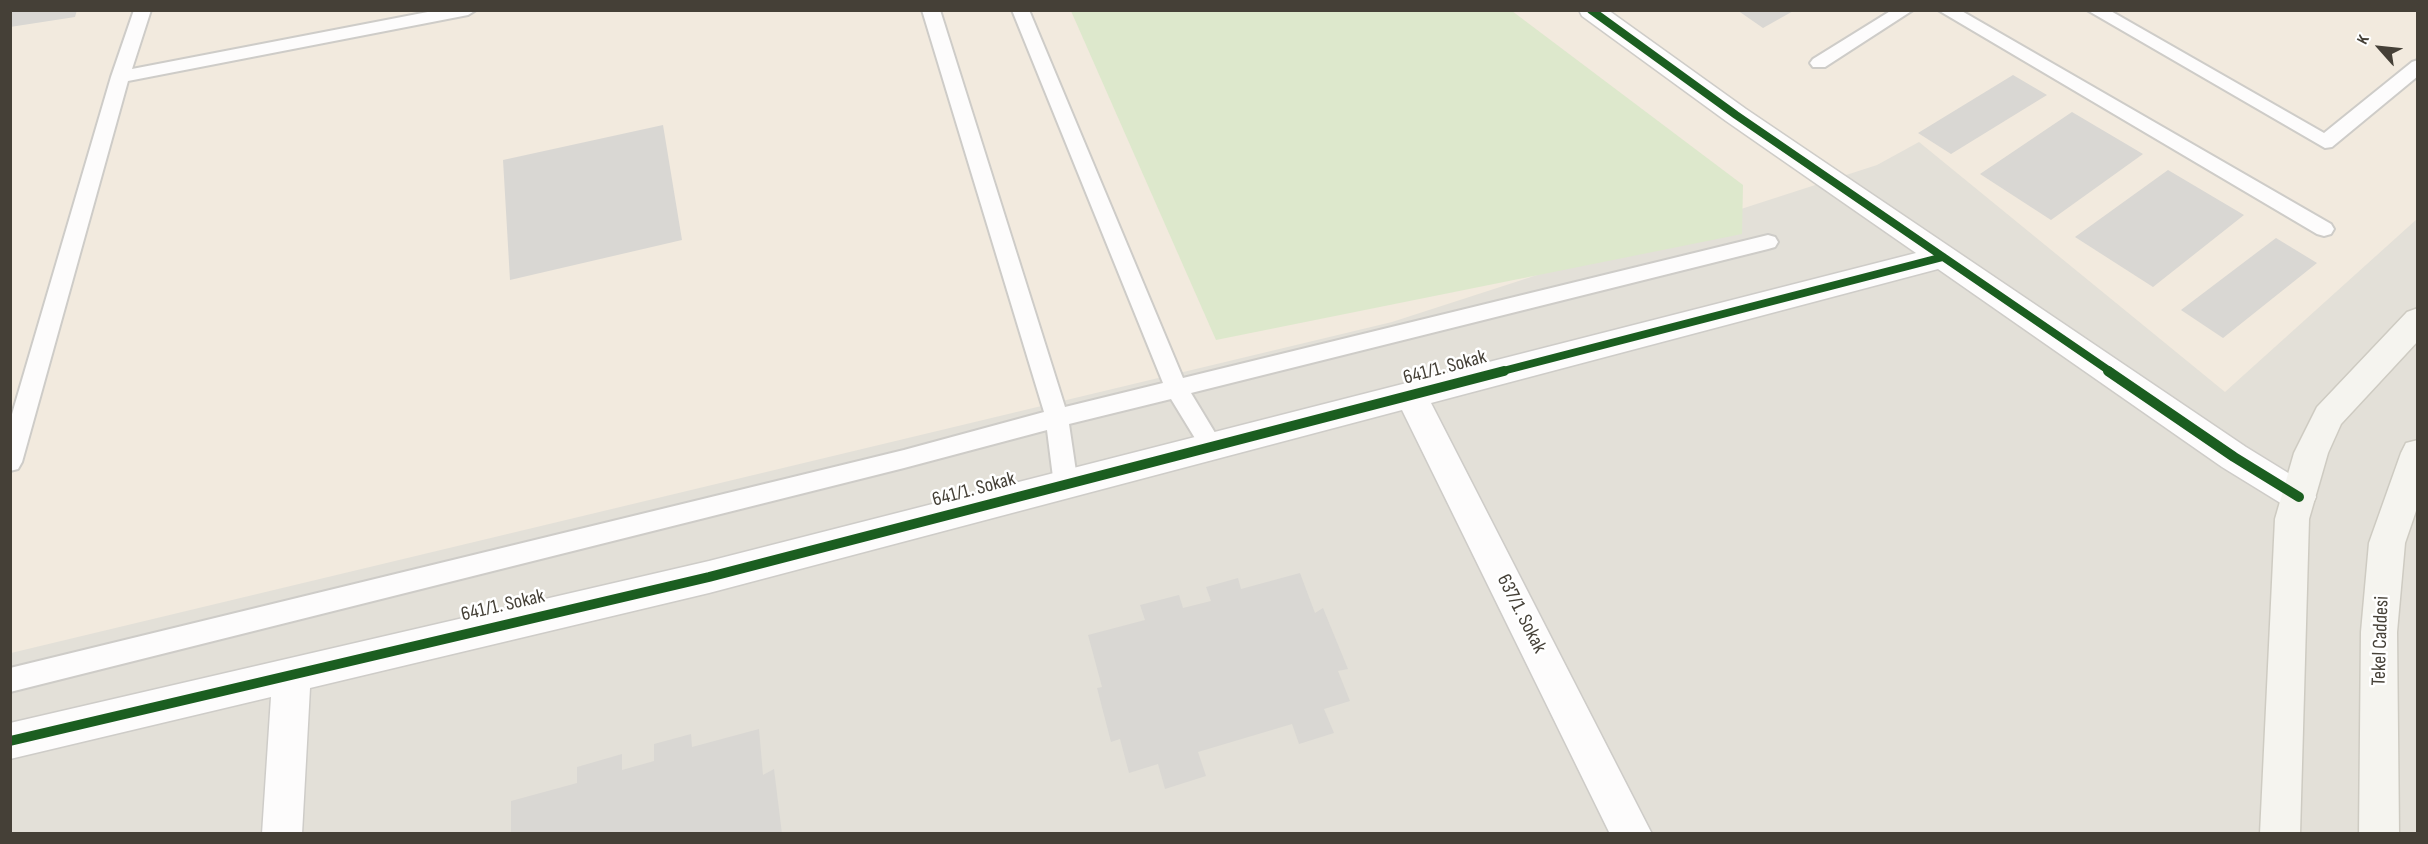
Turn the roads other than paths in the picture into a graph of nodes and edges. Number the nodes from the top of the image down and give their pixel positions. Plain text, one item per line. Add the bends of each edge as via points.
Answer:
1 (143, 10) edge
2 (468, 10) edge
3 (931, 10) edge
4 (1020, 10) edge
5 (1591, 10) edge
6 (1905, 10) edge
7 (1946, 10) edge
8 (2095, 10) edge
9 (1819, 63) dead end
10 (2418, 66) edge
11 (120, 77) junction
12 (2324, 229) dead end
13 (1768, 242) dead end
14 (1943, 257) junction
15 (2418, 320) edge
16 (1177, 390) junction
17 (1411, 395) junction
18 (1057, 418) junction
19 (1212, 447) junction
20 (2418, 453) edge
21 (10, 462) edge
22 (1065, 485) junction
23 (2299, 497) junction
24 (292, 673) junction
25 (10, 680) edge
26 (10, 741) edge
27 (282, 834) edge
28 (1632, 834) edge
29 (2280, 834) edge
30 (2379, 834) edge

1 - 11 lane
2 - 11 lane
3 - 18 lane
4 - 16 lane
5 - 14 street
6 - 9 lane
7 - 12 lane
8 - 10 lane via 2325,142
11 - 21 lane
13 - 16 lane
14 - 17 street, 641/1. Sokak
14 - 23 street via 2234,457
15 - 23 main road via 2329,416 2311,453
16 - 18 lane
16 - 19 lane
17 - 19 street, 641/1. Sokak
17 - 28 street, 637/1. Sokak
18 - 22 lane
18 - 25 lane
19 - 22 street, 641/1. Sokak
20 - 30 main road, Tekel Caddesi via 2387,543 2379,632
22 - 24 street, 641/1. Sokak via 709,577
23 - 29 main road via 2292,519
24 - 26 street, 641/1. Sokak
24 - 27 street

